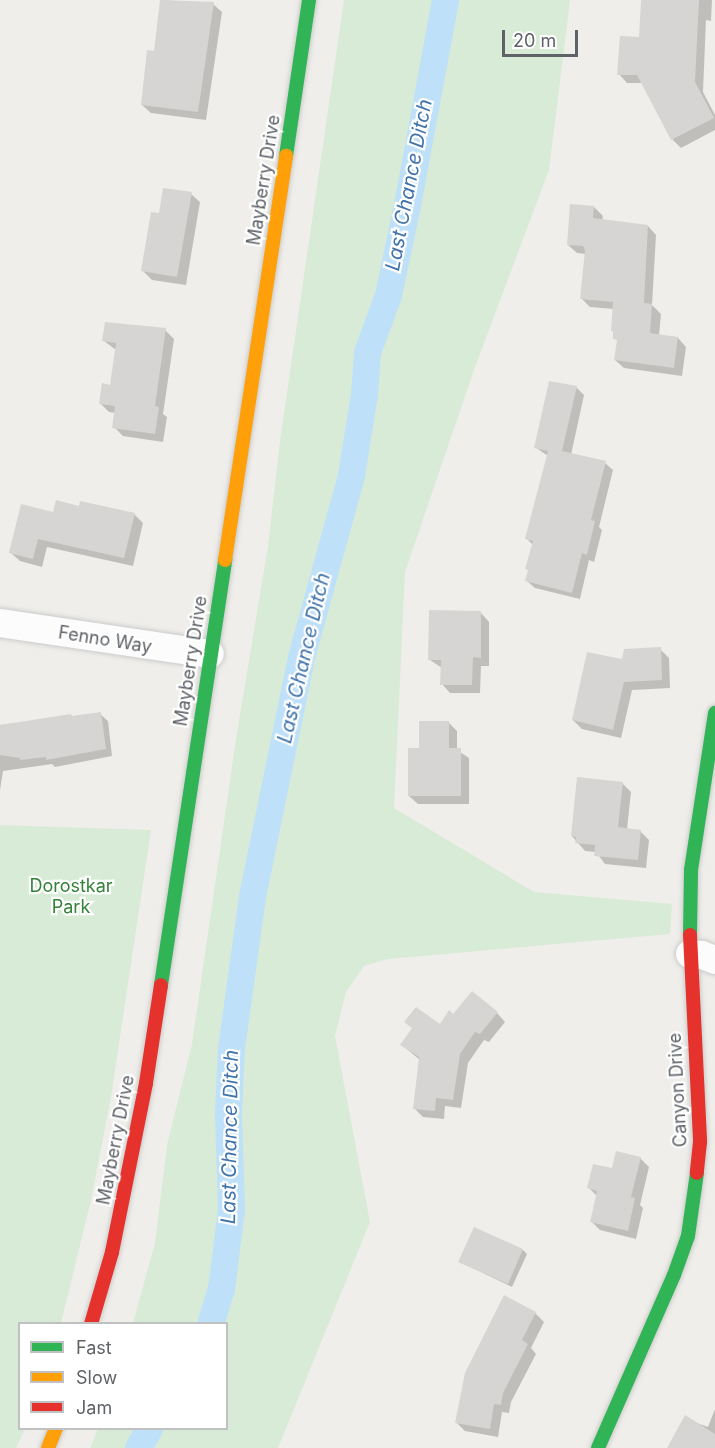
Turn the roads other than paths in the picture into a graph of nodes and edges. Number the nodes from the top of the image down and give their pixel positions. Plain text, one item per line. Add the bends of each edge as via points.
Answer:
1 (309, 0) edge
2 (0, 623) edge
3 (210, 654) junction
4 (715, 713) edge
5 (702, 957) edge
6 (91, 1322) edge
7 (55, 1430) edge
8 (48, 1448) edge
9 (598, 1448) edge

1 - 3 main road, Mayberry Drive
2 - 3 street, Fenno Way
3 - 6 main road, Mayberry Drive via 146,1083 112,1252
4 - 5 main road, Canyon Drive via 691,870
5 - 9 main road, Canyon Drive via 700,1142 688,1236
7 - 8 main road

